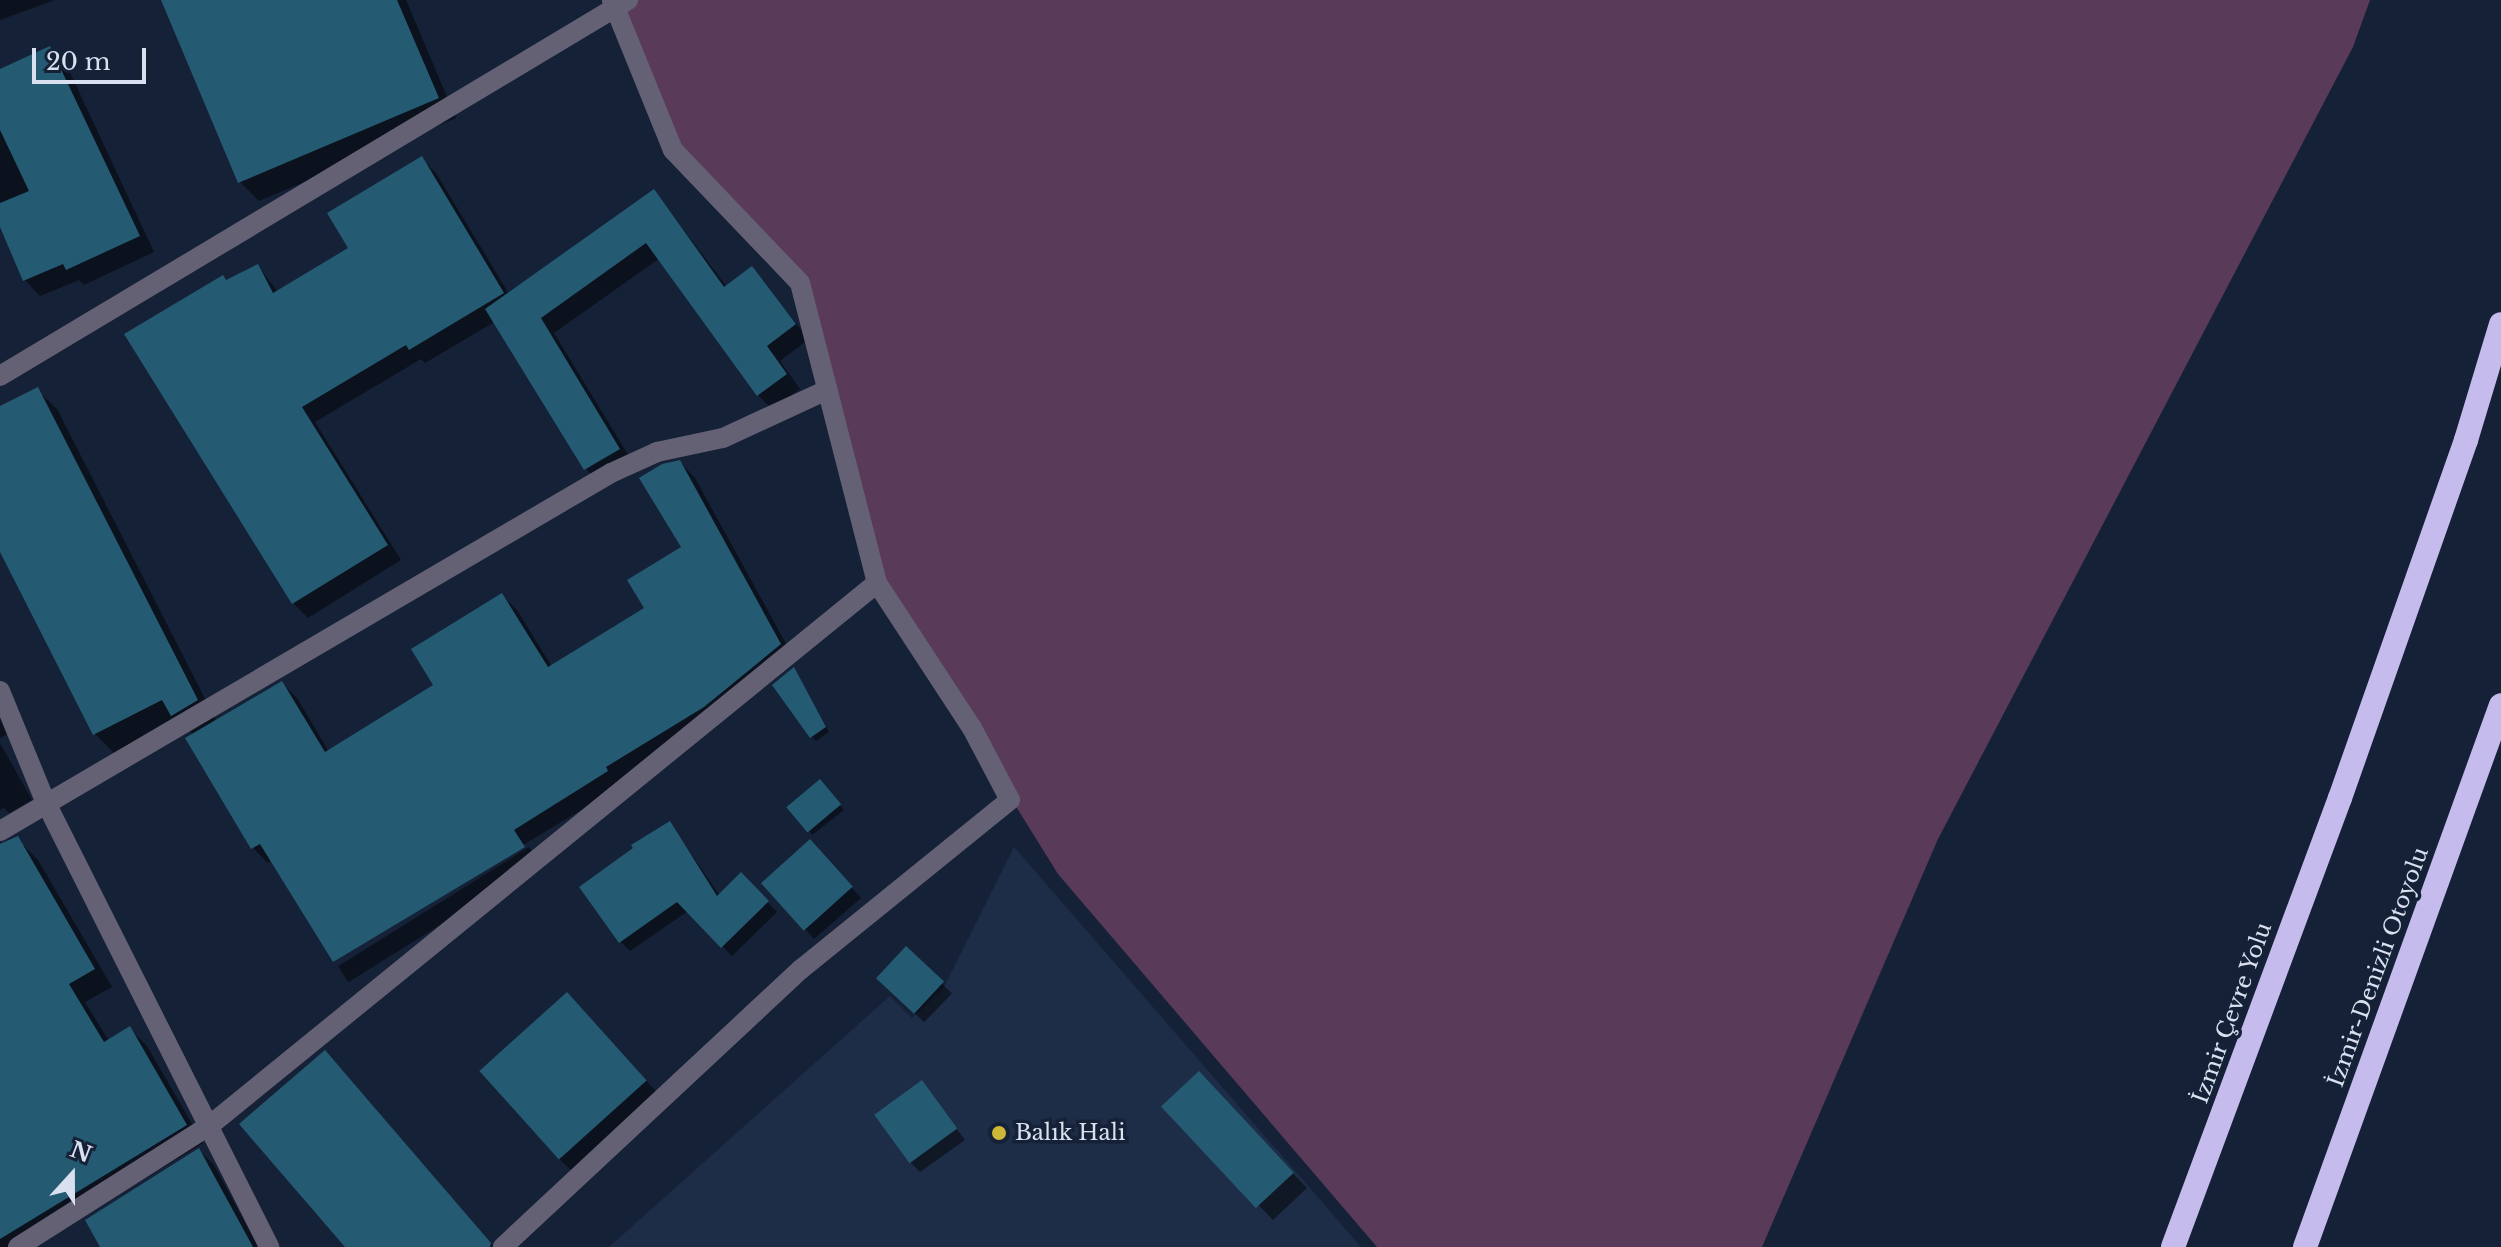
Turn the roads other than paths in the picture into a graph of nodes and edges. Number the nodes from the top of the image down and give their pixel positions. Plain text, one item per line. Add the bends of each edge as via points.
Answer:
1 (618, 3) edge
2 (2501, 324) edge
3 (0, 376) edge
4 (827, 390) junction
5 (877, 583) junction
6 (0, 691) edge
7 (2501, 705) edge
8 (46, 803) junction
9 (0, 831) edge
10 (209, 1126) junction
11 (18, 1247) edge
12 (269, 1247) edge
13 (503, 1247) edge
14 (2173, 1247) edge
15 (2305, 1247) edge

1 - 3 street
1 - 4 street via 673,150 800,283
2 - 14 highway, İzmir Çevre Yolu via 2466,440 2340,798
4 - 5 street
4 - 8 street via 723,438 657,452 611,473
5 - 10 street
5 - 13 street via 972,728 1010,800 801,969
6 - 8 street
7 - 15 highway, İzmir-Denizli Otoyolu
8 - 9 street
8 - 10 street
10 - 11 street
10 - 12 street

